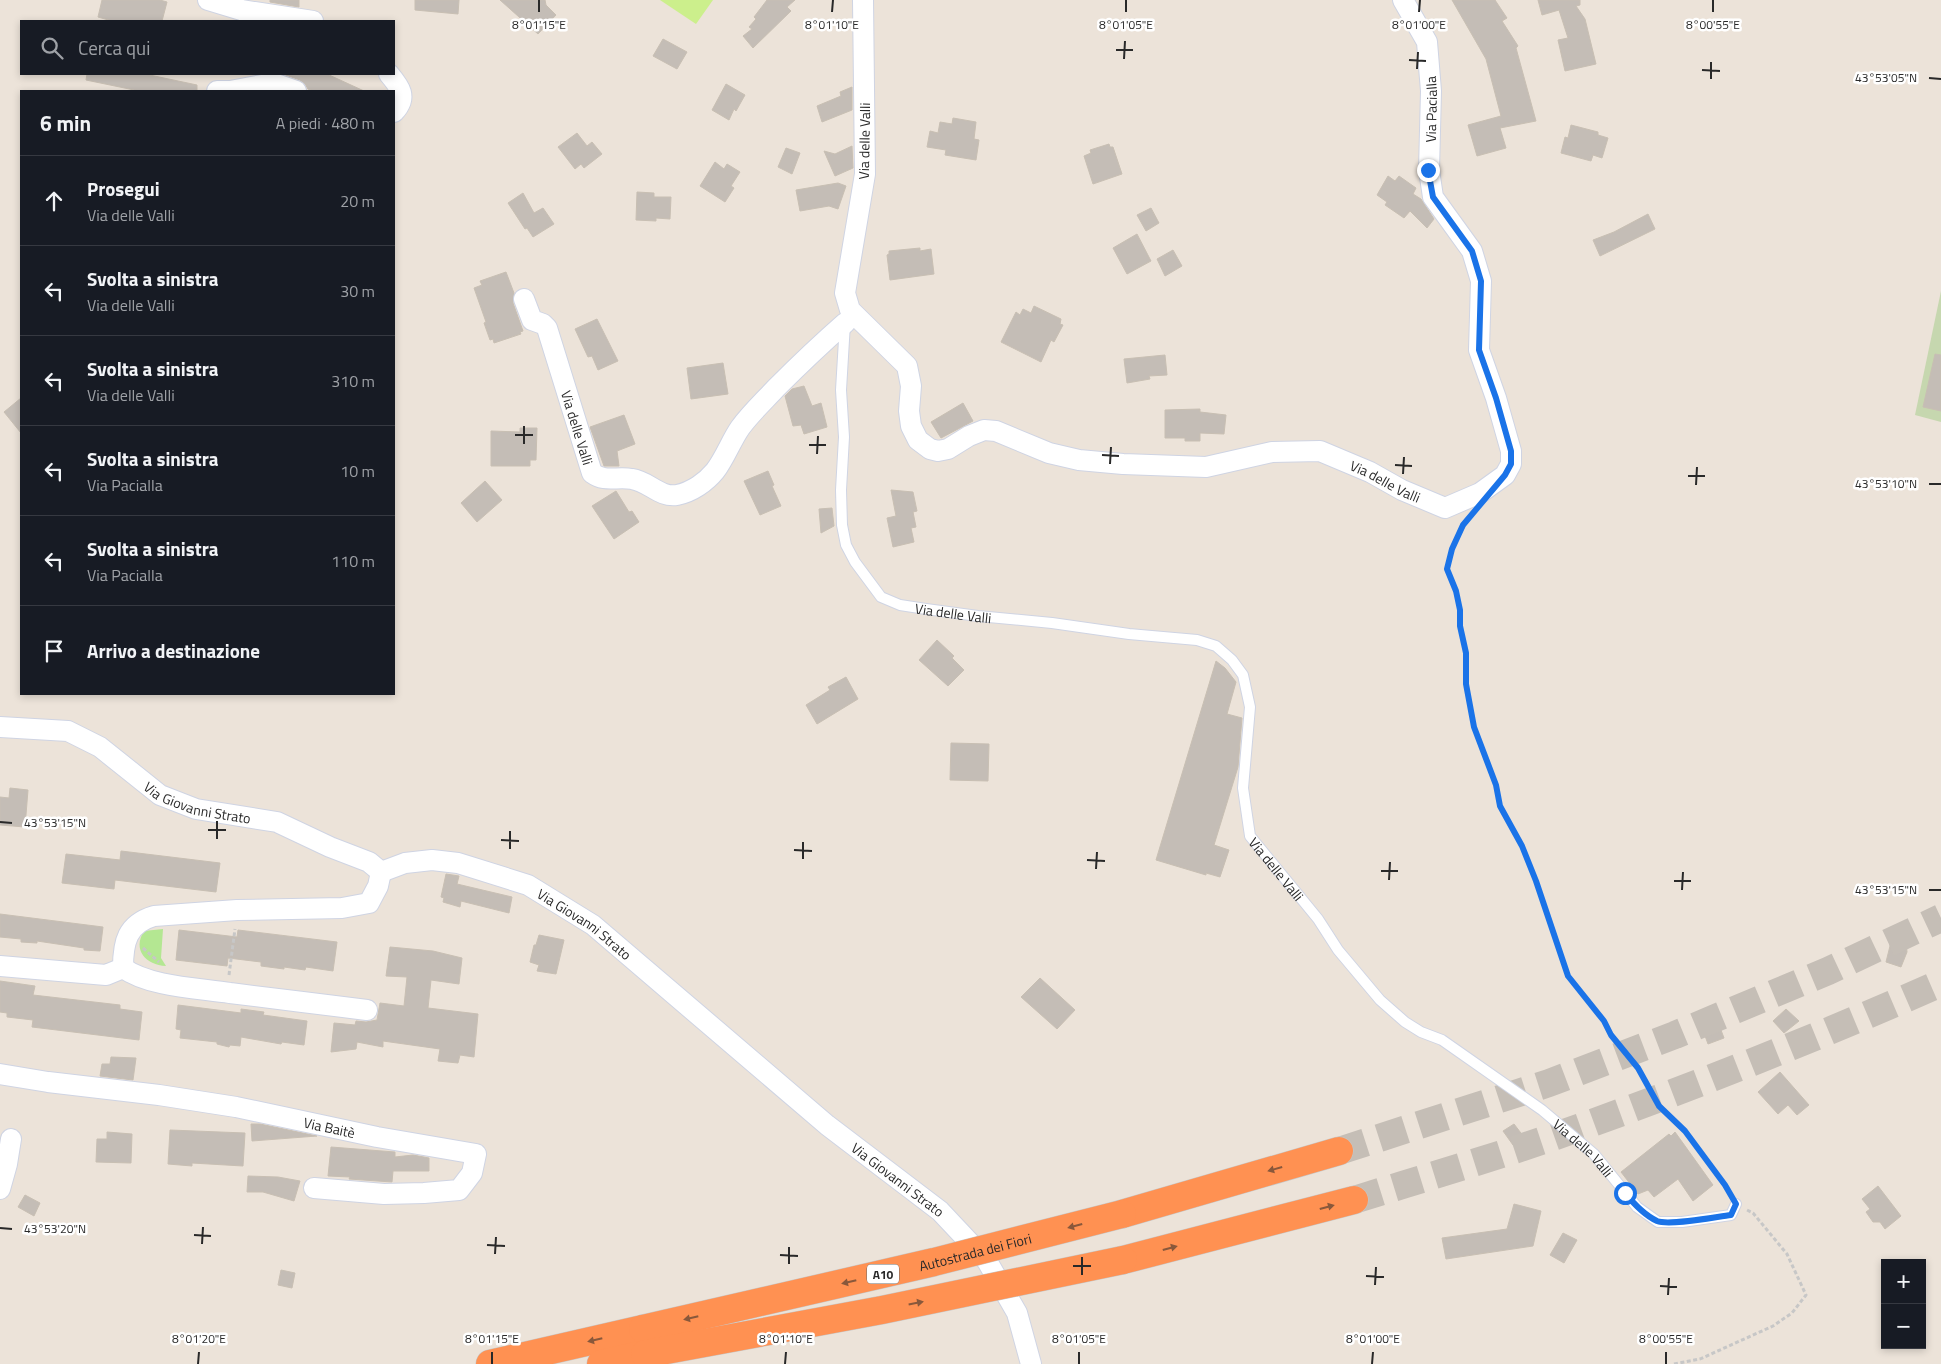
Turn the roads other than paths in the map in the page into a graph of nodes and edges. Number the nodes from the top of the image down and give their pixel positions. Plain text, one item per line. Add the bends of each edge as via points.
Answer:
1 (208, 0) edge
2 (864, 0) edge
3 (1403, 0) edge
4 (306, 20) edge
5 (390, 75) edge
6 (235, 90) edge
7 (293, 90) edge
8 (395, 110) edge
9 (524, 299) dead end
10 (848, 317) junction
11 (1505, 475) joint
12 (0, 727) edge
13 (382, 872) junction
14 (0, 966) edge
15 (123, 968) junction
16 (367, 1010) dead end
17 (0, 1074) edge
18 (11, 1139) dead end
19 (1339, 1151) tunnel mouth
20 (0, 1188) edge
21 (314, 1188) dead end
22 (1354, 1200) tunnel mouth
23 (1736, 1204) road end
24 (644, 1342) junction
25 (490, 1364) edge
26 (601, 1364) edge
27 (1030, 1364) edge

1 - 4 street via 241,10
2 - 10 street, Via delle Valli via 865,174 845,293
3 - 11 street, Via Pacialla via 1427,42 1431,91 1428,170 1433,197 1472,251 1481,281 1479,350 1511,451 1511,464
5 - 8 street via 400,87 402,97
6 - 7 street via 273,83
9 - 10 street, Via delle Valli via 532,320 547,328 592,473 604,480 634,479 665,495 674,496 687,493 715,471 751,415
10 - 11 street, Via delle Valli via 907,366 911,386 911,426 918,440 938,451 984,430 996,431 1050,454 1123,464 1206,467 1272,452 1320,451 1445,508 1480,493
10 - 23 lane, Via delle Valli via 841,390 844,437 842,525 846,545 880,597 900,605 926,609 1197,640 1216,646 1232,660 1242,675 1250,707 1243,788 1250,836 1380,1000 1404,1022 1442,1040 1542,1110 1594,1154 1637,1207 1658,1222 1731,1215
12 - 13 street, Via Giovanni Strato via 68,731 100,747 160,795 196,809 276,822 369,862
13 - 15 street via 369,903 342,908 237,910 146,918 132,928 127,937
13 - 27 street, Via Giovanni Strato via 406,863 432,860 458,863 528,885 594,925 827,1125 940,1211 987,1261 1016,1312
14 - 15 street via 106,975
15 - 16 street via 144,978 179,986
17 - 21 street, Via Baitè via 236,1107 476,1154 472,1173 458,1190 384,1194
18 - 20 street
19 -> 24 highway, Autostrada dei Fiori / A10, bridge via 1122,1214
24 -> 22 highway, Autostrada dei Fiori / A10, bridge via 892,1308 1122,1260
24 -> 25 highway, Autostrada dei Fiori / A10
24 - 26 highway, Autostrada dei Fiori / A10

